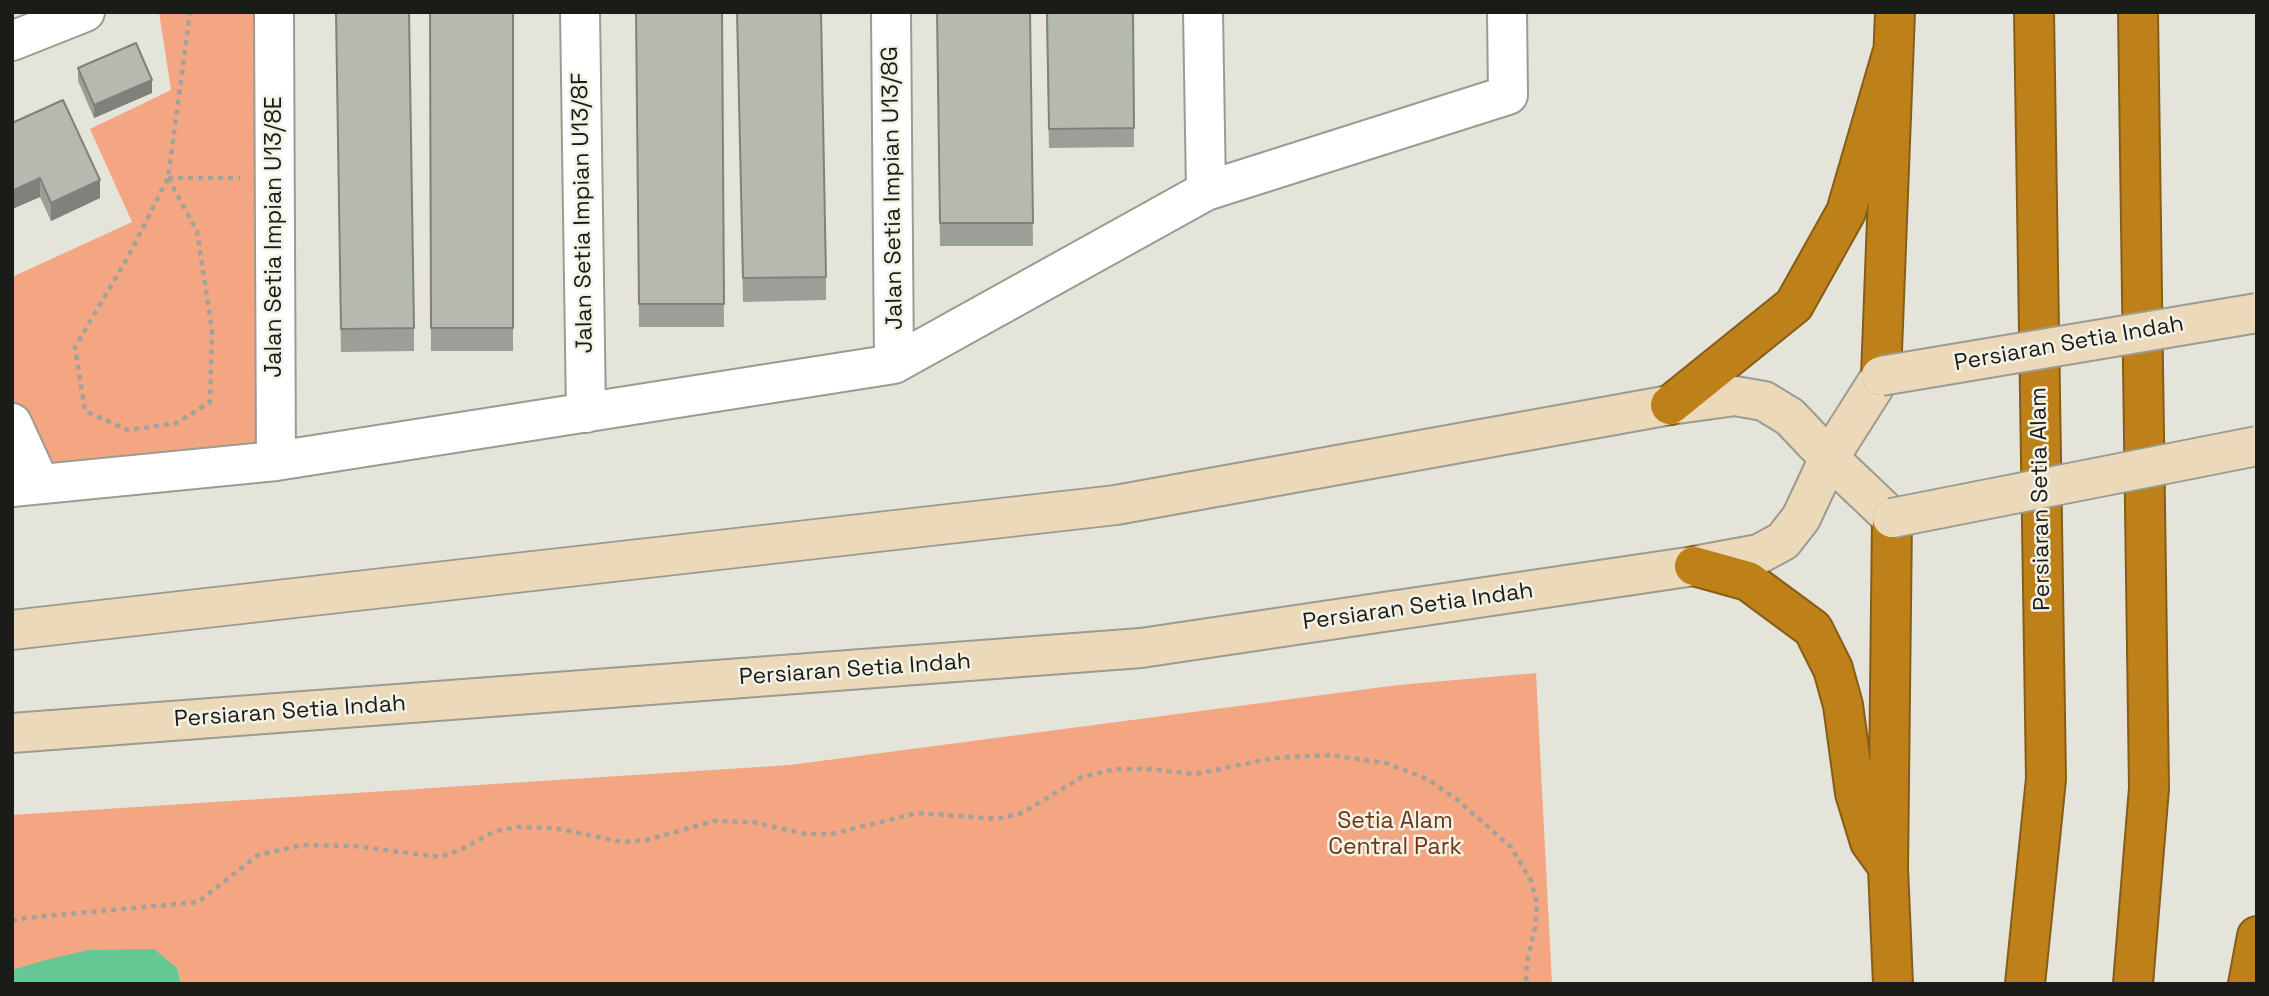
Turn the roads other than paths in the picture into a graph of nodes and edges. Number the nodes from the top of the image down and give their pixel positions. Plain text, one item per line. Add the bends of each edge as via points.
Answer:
1 (85, 12) edge
2 (274, 12) edge
3 (580, 12) edge
4 (891, 12) edge
5 (1203, 12) edge
6 (1507, 12) edge
7 (1895, 12) edge
8 (2034, 12) edge
9 (2138, 12) edge
10 (12, 41) edge
11 (1892, 54) junction
12 (1206, 191) junction
13 (2257, 313) edge
14 (894, 364) junction
15 (1881, 376) junction
16 (1670, 405) junction
17 (586, 413) junction
18 (12, 423) edge
19 (2257, 446) edge
20 (1829, 458) junction
21 (276, 461) junction
22 (26, 486) edge
23 (1892, 518) junction
24 (1694, 566) junction
25 (12, 630) edge
26 (12, 733) edge
27 (1888, 868) junction
28 (2257, 936) edge
29 (2257, 966) edge
30 (1893, 984) edge
31 (2025, 984) edge
32 (2133, 984) edge
33 (2250, 984) edge

1 - 10 street
2 - 21 street, Jalan Setia Impian U13/8E
3 - 17 street, Jalan Setia Impian U13/8F
4 - 14 street, Jalan Setia Impian U13/8G
5 - 12 street
6 - 12 street via 1508,95
7 - 11 highway
8 - 31 highway, Persiaran Setia Alam via 2046,779
9 - 32 highway via 2149,788
11 - 15 highway
11 - 16 highway via 1846,212 1794,305
12 - 14 street
13 - 15 street, Persiaran Setia Indah, bridge
14 - 17 street
15 - 20 street, Persiaran Setia Indah
16 - 20 street via 1735,397 1763,401 1790,417
16 - 25 street via 1116,505
17 - 21 street
18 - 22 street
19 - 23 street, bridge
20 - 23 street
20 - 24 street, Persiaran Setia Indah via 1801,518 1783,541 1759,554
21 - 22 street
23 - 27 highway
24 - 26 street, Persiaran Setia Indah via 1141,648
24 - 27 highway via 1748,581 1813,629 1833,669 1843,705 1855,793 1866,830
27 - 30 highway
28 - 33 highway
29 - 33 highway

